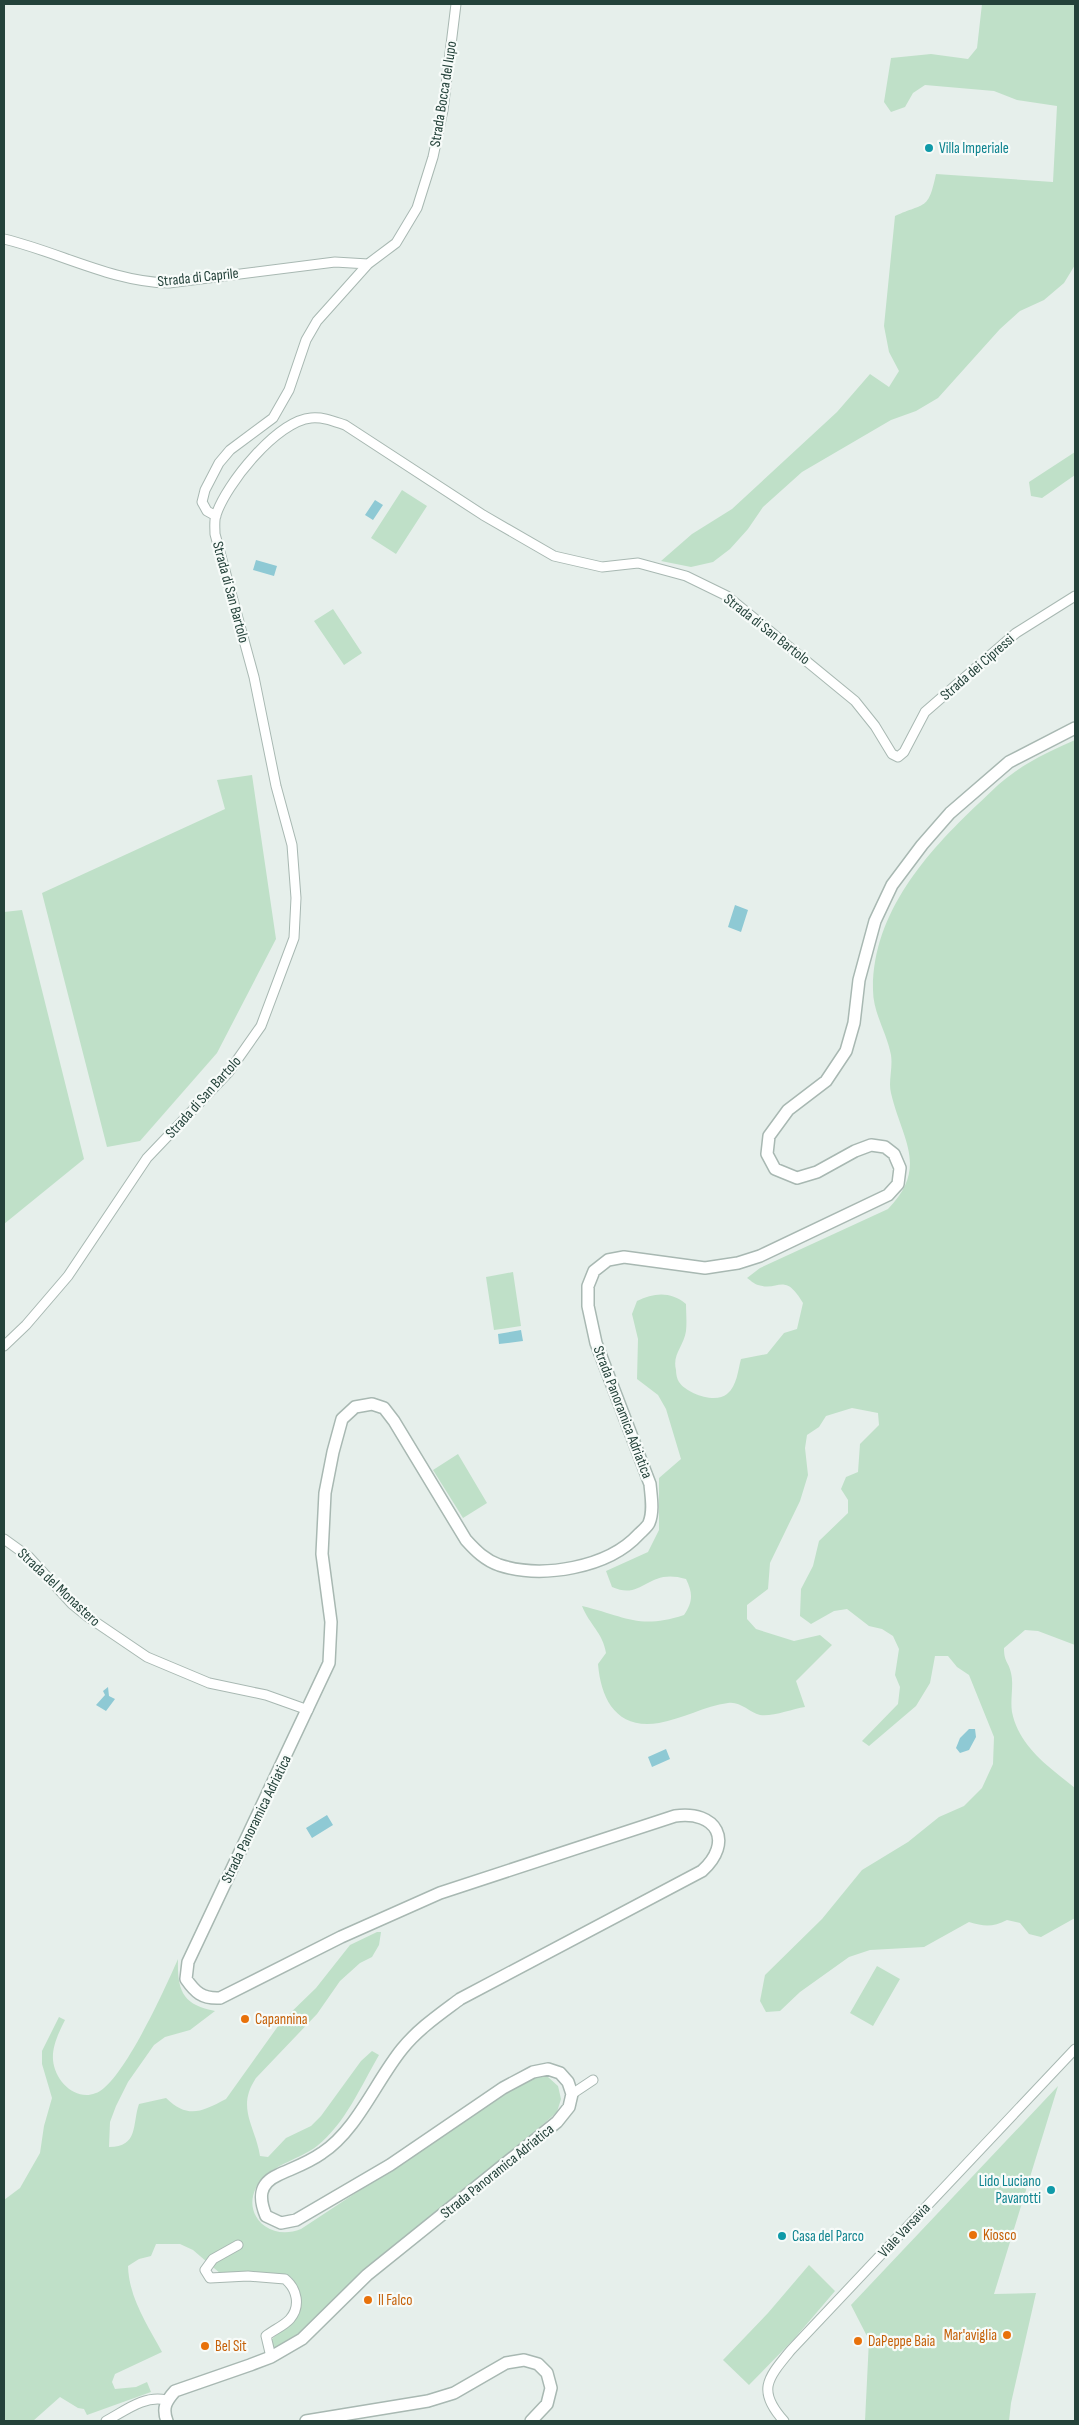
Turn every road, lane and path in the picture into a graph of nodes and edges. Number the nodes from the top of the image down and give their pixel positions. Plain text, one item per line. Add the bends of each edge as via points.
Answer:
1 (456, 4) edge
2 (4, 239) edge
3 (368, 264) junction
4 (216, 516) junction
5 (1075, 596) edge
6 (1075, 728) edge
7 (898, 756) joint
8 (4, 1346) edge
9 (4, 1539) edge
10 (308, 1710) junction
11 (1075, 2049) edge
12 (593, 2080) dead end
13 (572, 2094) junction
14 (238, 2245) dead end
15 (271, 2357) junction
16 (166, 2400) junction
17 (352, 2417) edge
18 (106, 2421) edge
19 (167, 2421) edge
20 (306, 2421) edge
21 (531, 2421) edge
22 (784, 2421) edge

1 - 3 street, Strada Bocca del lupo via 443,110 417,208 396,243
2 - 3 street, Strada di Caprile via 147,282 169,283 335,262
3 - 4 street, Strada Bocca del lupo via 317,321 306,340 289,390 273,418 230,450 212,474 202,502 207,511
4 - 7 street, Strada di San Bartolo via 227,490 254,455 291,425 309,418 326,418 345,425 483,515 554,556 602,567 638,563 686,576 727,596 855,701 892,754
4 - 8 street, Strada di San Bartolo via 215,534 254,677 292,846 296,898 294,938 261,1026 228,1073 147,1158 68,1276
5 - 7 street, Strada dei Cipressi via 1016,633 925,712 904,752
6 - 10 street, Strada Panoramica Adriatica via 1009,762 950,812 892,885 875,921 859,980 854,1023 846,1051 826,1081 788,1110 769,1136 766,1154 775,1170 796,1178 817,1172 871,1145 885,1147 894,1154 900,1168 898,1184 893,1190 760,1256 738,1263 705,1268 624,1257 608,1260 594,1271 588,1286 588,1306 596,1343 650,1484 649,1523 632,1542 613,1554 586,1563 555,1570 524,1570 499,1564 479,1554 466,1540 384,1408 372,1404 355,1407 342,1419 326,1493 322,1554 331,1622 329,1663
9 - 10 street, Strada del Monastero via 29,1557 72,1604 147,1657 209,1683 266,1694
10 - 13 street, Strada Panoramica Adriatica via 188,1962 186,1979 196,1994 220,1998 341,1937 440,1893 675,1816 690,1814 708,1820 716,1830 719,1845 713,1861 702,1871 460,1999 433,2019 404,2046 382,2074 348,2130 323,2153 275,2176 264,2187 260,2201 266,2216 281,2223 296,2220 390,2165 503,2088 533,2072 548,2069 560,2072
11 - 22 street, Viale Varsavia via 771,2374 766,2386 768,2399
12 - 13 street
13 - 15 street, Strada Panoramica Adriatica via 569,2107 557,2122 367,2275 302,2339
14 - 15 street via 214,2259 205,2270 210,2278 248,2276 284,2279 295,2292 297,2300 290,2319 266,2336
15 - 16 street, Strada Panoramica Adriatica via 175,2391
16 - 18 street via 144,2400
16 - 19 street
17 - 20 street
17 - 21 street via 454,2393 506,2363 524,2360 538,2364 548,2373 551,2388 547,2404

